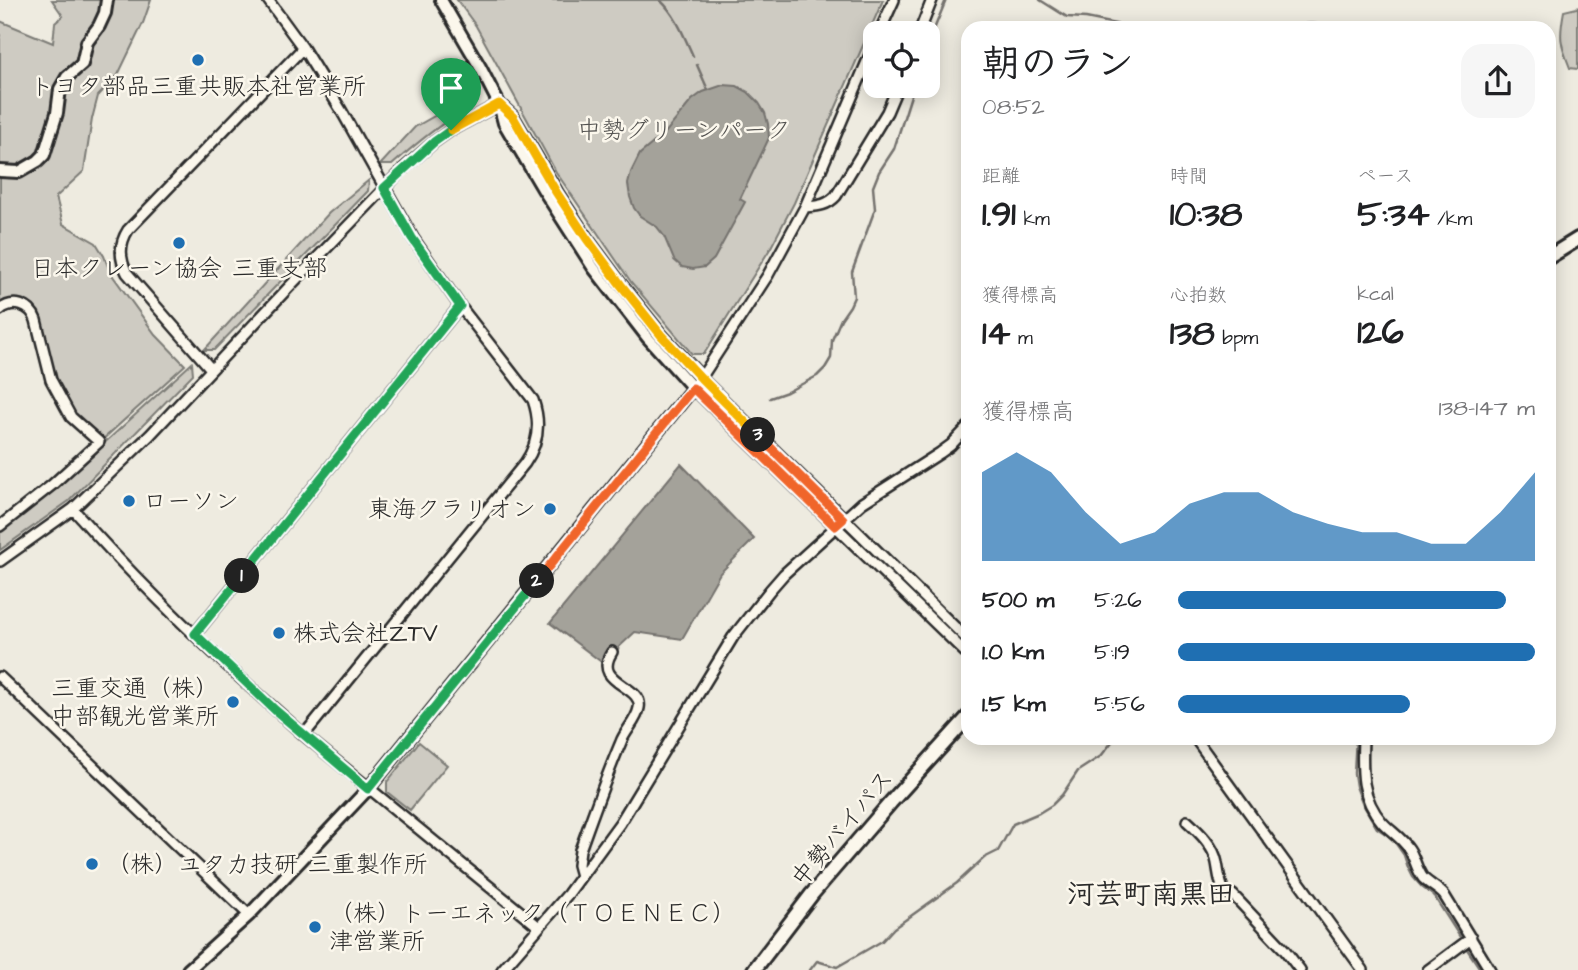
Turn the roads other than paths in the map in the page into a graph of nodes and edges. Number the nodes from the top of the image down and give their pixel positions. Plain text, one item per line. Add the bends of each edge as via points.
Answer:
1 (107, 0) edge
2 (268, 0) edge
3 (441, 0) edge
4 (894, 0) edge
5 (932, 0) edge
6 (884, 21) edge
7 (924, 21) edge
8 (303, 48) junction
9 (863, 71) edge
10 (893, 98) edge
11 (499, 104) junction
12 (0, 171) edge
13 (384, 188) junction
14 (805, 207) junction
15 (1578, 239) edge
16 (1556, 253) edge
17 (460, 306) junction
18 (0, 310) edge
19 (211, 369) junction
20 (701, 378) junction
21 (693, 388) junction
22 (961, 435) edge
23 (73, 509) junction
24 (843, 519) junction
25 (0, 526) edge
26 (835, 526) junction
27 (0, 561) edge
28 (961, 633) edge
29 (195, 634) junction
30 (961, 649) edge
31 (612, 652) dead end
32 (0, 677) edge
33 (961, 725) edge
34 (304, 735) junction
35 (1200, 745) edge
36 (1363, 745) edge
37 (368, 789) junction
38 (1187, 821) dead end
39 (581, 876) junction
40 (249, 915) junction
41 (539, 927) junction
42 (1466, 942) junction
43 (188, 970) edge
44 (502, 970) edge
45 (754, 970) edge
46 (1300, 970) edge
47 (1363, 970) edge
48 (1428, 970) edge
49 (1490, 970) edge

1 - 12 main road via 82,64 60,89 44,155 19,172
2 - 8 street
3 - 11 main road
4 - 6 street
5 - 7 street
8 - 13 street
8 - 19 street via 128,230 121,244 127,273
9 - 14 street
10 - 14 street via 832,201
11 - 13 street via 434,142
11 - 20 main road via 513,117 587,239 661,335
11 - 21 main road via 504,123 593,267
13 - 17 street via 412,238
13 - 19 street
14 - 20 street via 768,275
15 - 16 highway
17 - 29 street
17 - 34 street via 533,400 538,425 533,449
18 - 25 street via 14,303 32,311 51,380 71,417 99,442
19 - 23 street
20 - 21 main road
20 - 24 street
21 - 26 street
21 - 37 main road
22 - 24 street
23 - 27 street
23 - 29 street
24 - 26 street
24 - 28 street
26 - 30 street
26 - 39 street via 784,574 733,637 620,823
29 - 34 street
31 - 39 street via 607,663 610,675 635,696 639,708 621,740 580,850
32 - 40 street
33 - 45 highway, 中勢バイパス via 830,874
34 - 37 street
35 - 47 street
36 - 42 street via 1362,778 1372,806 1409,848 1422,876 1440,889
37 - 40 main road
37 - 41 street
38 - 46 street via 1212,849 1223,891 1233,895
39 - 41 street
40 - 43 main road
41 - 44 street
42 - 48 street
42 - 49 street

